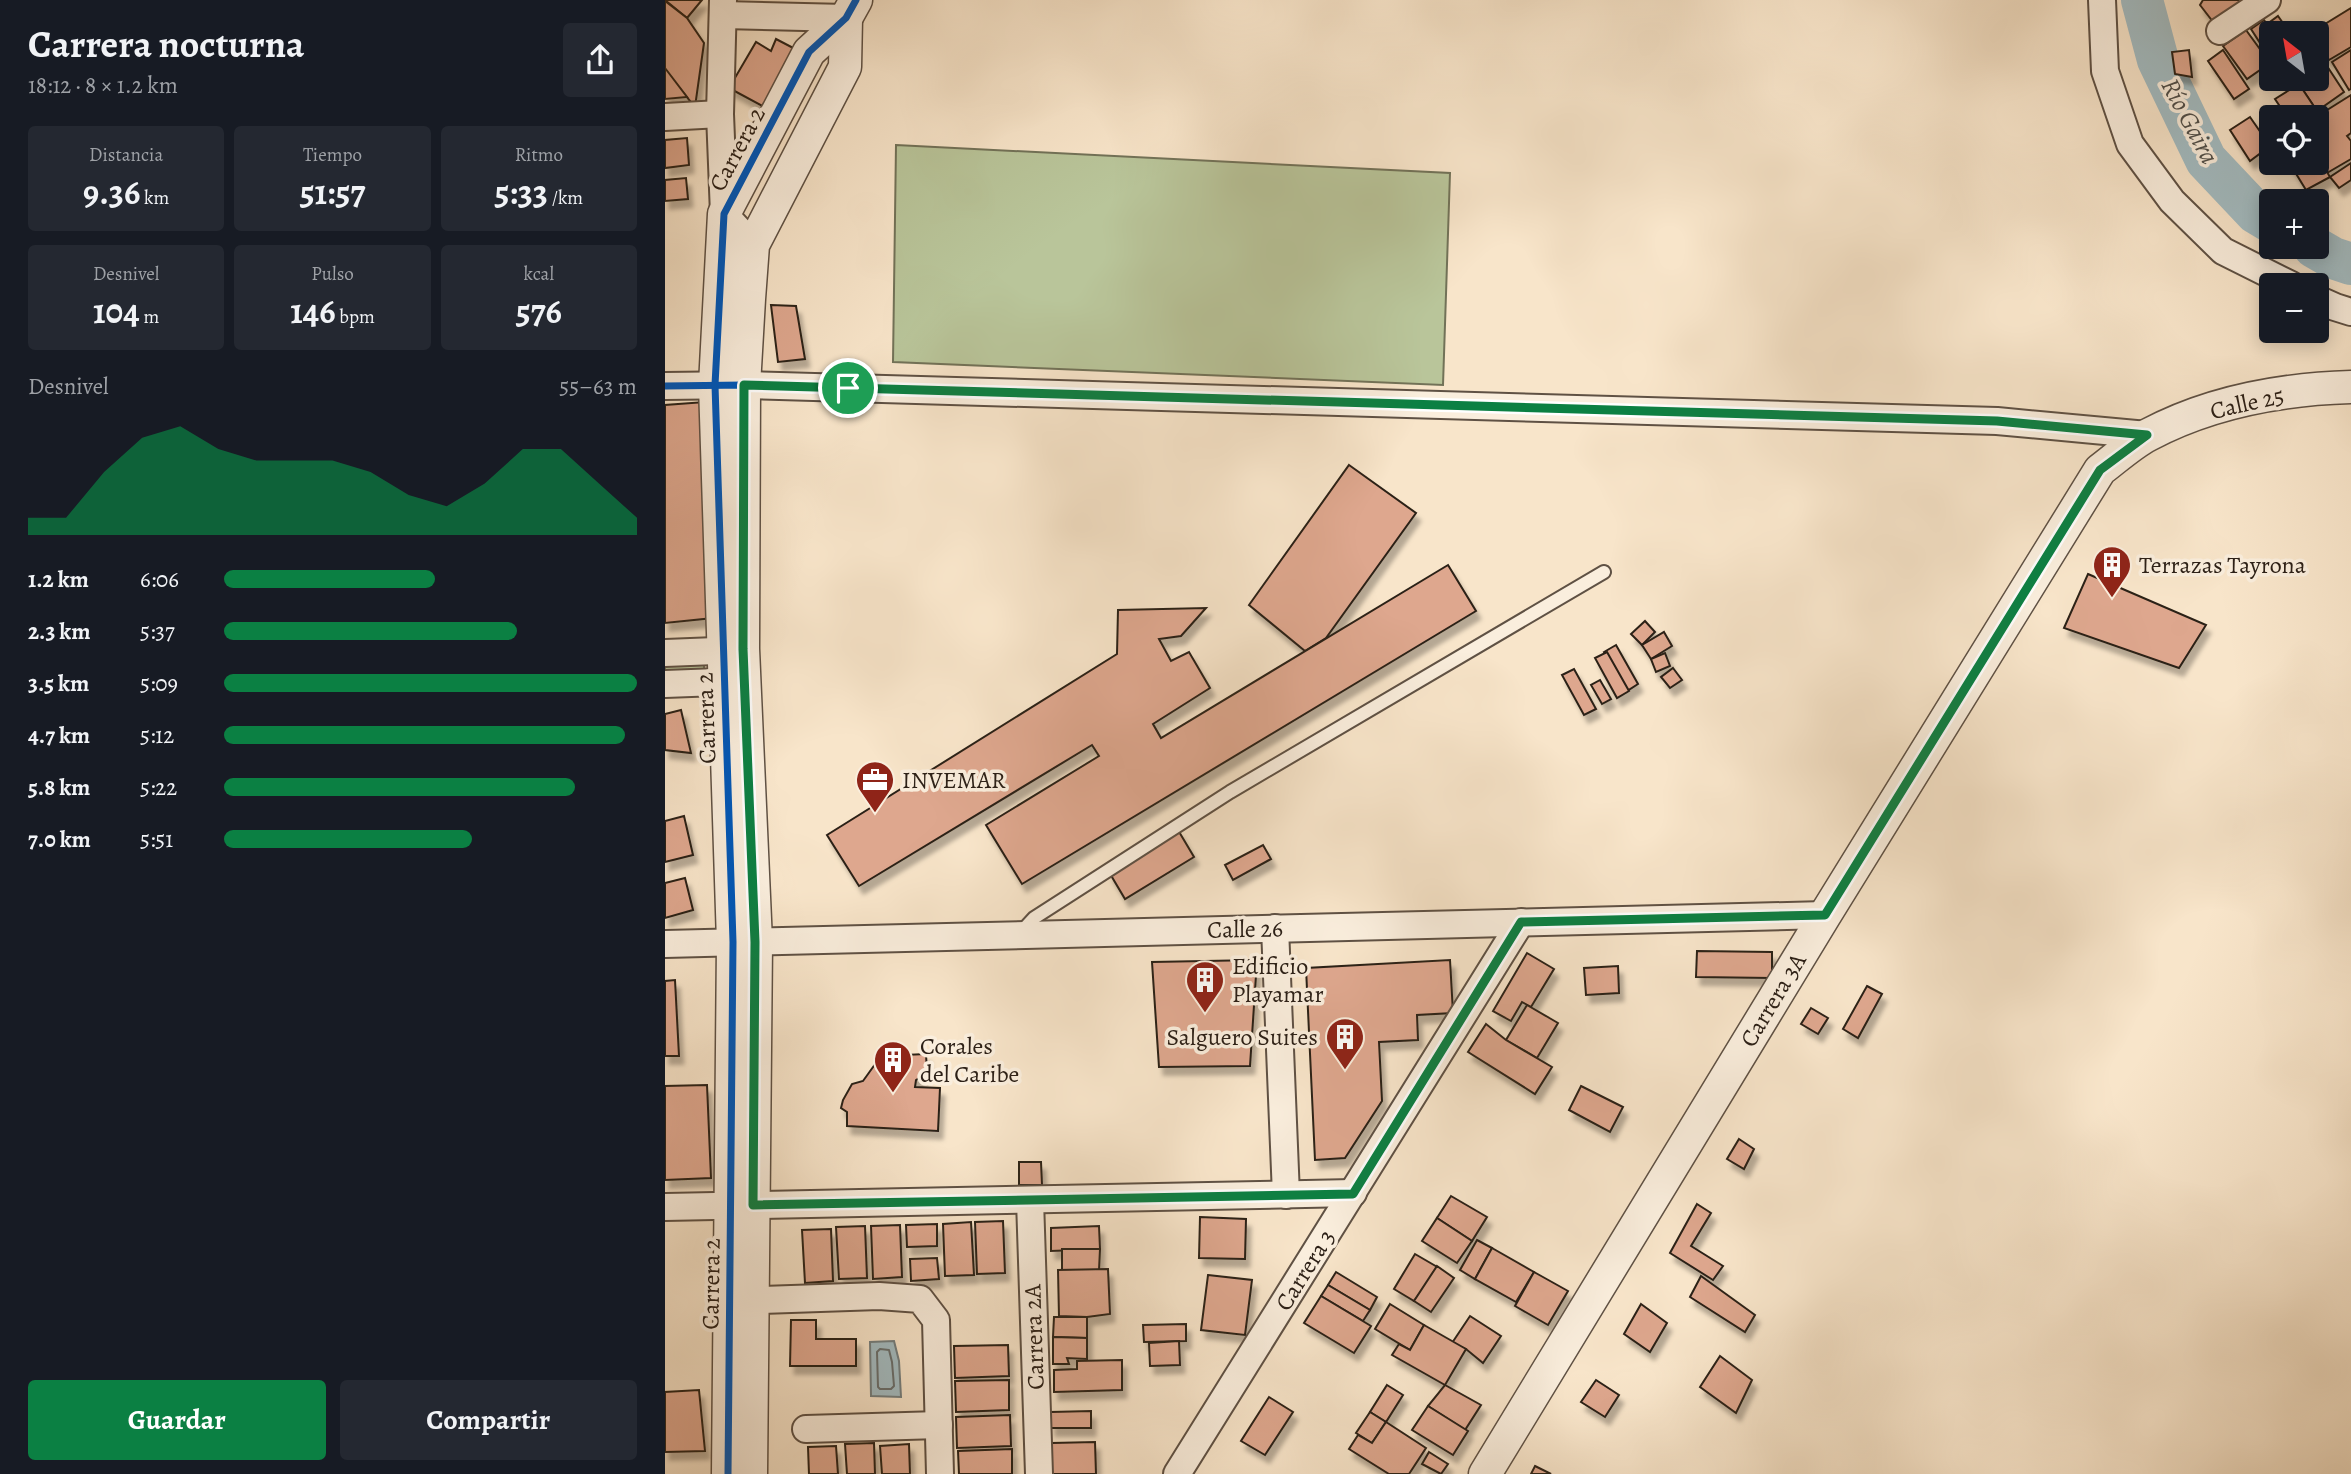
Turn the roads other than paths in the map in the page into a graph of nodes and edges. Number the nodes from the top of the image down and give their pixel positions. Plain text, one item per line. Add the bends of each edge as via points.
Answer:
1 (2102, 0) edge
2 (2267, 0) edge
3 (723, 7) edge
4 (851, 9) edge
5 (2220, 31) dead end
6 (720, 114) junction
7 (665, 117) edge
8 (724, 214) junction
9 (753, 245) junction
10 (2267, 273) edge
11 (2329, 304) edge
12 (2351, 312) edge
13 (729, 385) junction
14 (665, 386) edge
15 (2351, 387) edge
16 (2147, 435) junction
17 (1604, 572) dead end
18 (733, 650) junction
19 (665, 653) edge
20 (735, 682) junction
21 (665, 684) edge
22 (1825, 915) junction
23 (1521, 922) junction
24 (1275, 928) junction
25 (1019, 935) junction
26 (744, 942) junction
27 (665, 944) edge
28 (1353, 1194) junction
29 (1286, 1195) junction
30 (1030, 1200) junction
31 (742, 1206) junction
32 (665, 1207) edge
33 (741, 1301) junction
34 (939, 1425) junction
35 (806, 1429) dead end
36 (729, 1474) edge
37 (751, 1474) edge
38 (940, 1474) edge
39 (1039, 1474) edge
40 (1177, 1474) edge
41 (1485, 1474) edge

1 - 10 street via 2105,71 2130,144 2172,201 2223,251
2 - 5 street
3 - 4 street
3 - 6 street
4 - 8 street, Carrera 2 via 809,52
4 - 9 street, Carrera 2 via 845,67
6 - 7 street
6 - 8 street
8 - 9 street
8 - 13 street, Carrera 2
9 - 13 street, Carrera 2
11 - 12 street
13 - 14 street
13 - 16 street via 1997,421
13 - 18 street, Carrera 2
15 - 16 street, Calle 25 via 2223,403
16 - 22 street, Carrera 3A via 2100,470
17 - 25 lane via 1230,792 1034,918
18 - 19 street
18 - 20 street, Carrera 2
20 - 21 street
20 - 26 street, Carrera 2
22 - 23 street, Calle 26
22 - 41 street, Carrera 3A
23 - 24 street, Calle 26
23 - 28 street, Carrera 3
24 - 25 street, Calle 26
24 - 29 street
25 - 26 street, Calle 26
26 - 27 street, Calle 26
26 - 31 street, Carrera 2
28 - 29 street
28 - 40 street, Carrera 3
29 - 30 street
30 - 31 street
30 - 39 street, Carrera 2A
31 - 32 street
31 - 33 street, Carrera 2
33 - 34 street via 920,1299 936,1320
33 - 36 street, Carrera 2
33 - 37 street, Carrera 2
34 - 35 street
34 - 38 street

